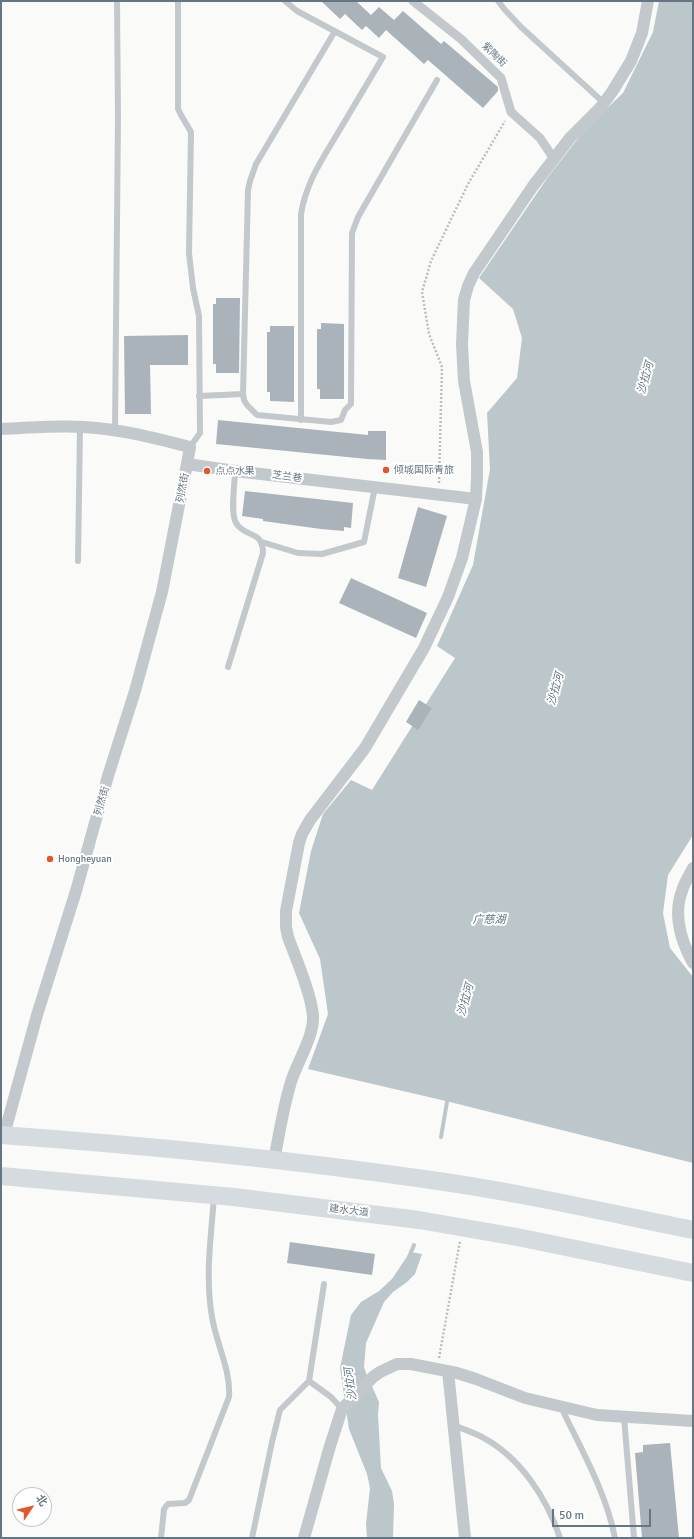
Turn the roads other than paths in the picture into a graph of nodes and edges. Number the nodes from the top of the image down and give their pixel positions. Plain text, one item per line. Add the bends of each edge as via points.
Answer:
1 (117, 1) edge
2 (178, 1) edge
3 (285, 1) edge
4 (413, 1) edge
5 (498, 1) edge
6 (648, 1) edge
7 (335, 31) junction
8 (437, 80) dead end
9 (604, 102) junction
10 (554, 159) junction
11 (243, 394) junction
12 (199, 396) junction
13 (301, 420) junction
14 (80, 427) junction
15 (1, 429) edge
16 (115, 430) junction
17 (190, 447) junction
18 (187, 464) junction
19 (235, 471) junction
20 (374, 487) junction
21 (476, 499) junction
22 (262, 542) junction
23 (78, 561) dead end
24 (228, 667) dead end
25 (693, 868) edge
26 (693, 963) edge
27 (3, 1135) edge
28 (274, 1160) junction
29 (1, 1176) edge
30 (214, 1196) junction
31 (693, 1230) edge
32 (693, 1273) edge
33 (324, 1284) dead end
34 (443, 1370) junction
35 (309, 1381) junction
36 (561, 1406) junction
37 (342, 1409) junction
38 (624, 1417) junction
39 (693, 1421) edge
40 (453, 1425) junction
41 (161, 1538) edge
42 (252, 1538) edge
43 (304, 1538) edge
44 (465, 1538) edge
45 (560, 1538) edge
46 (615, 1538) edge
47 (634, 1538) edge

1 - 16 lane
2 - 12 lane via 178,108 191,132 189,253 198,316
3 - 7 lane via 297,11
4 - 10 street, 紫陶街 via 461,39 501,78 511,112 540,138
5 - 9 lane via 521,27
6 - 9 street via 642,33 631,61
7 - 11 lane via 256,164 250,181
7 - 13 lane via 383,57 316,168 303,202
8 - 13 lane via 358,217 352,233 351,404 341,420
9 - 10 street
10 - 21 street via 474,273 464,300 462,362 476,452
11 - 12 lane
11 - 13 lane via 247,405 258,415
12 - 17 lane via 200,433
14 - 15 street
14 - 16 street
14 - 23 lane
16 - 17 street
17 - 18 street
18 - 19 street, 芝兰巷
18 - 27 street, 列然街 via 162,592 135,691
19 - 20 street, 芝兰巷
19 - 22 lane via 235,522 241,530 256,536
20 - 21 street, 芝兰巷
20 - 22 lane via 364,542 322,554 298,553
21 - 28 street via 462,558 424,648 365,748 310,820 299,843 286,911 286,927 310,1000 312,1024 290,1083
22 - 24 lane via 263,553
25 - 26 street via 678,903 684,943
27 - 28 main road
28 - 31 main road via 425,1179
29 - 30 main road, 建水大道
30 - 32 main road, 建水大道 via 463,1227
30 - 41 lane via 208,1274 212,1316 228,1381 229,1397 189,1500 185,1503 168,1504 164,1509
33 - 35 lane
34 - 36 street via 476,1378 525,1398
34 - 37 street via 404,1363 388,1367 373,1377
34 - 40 street
35 - 37 lane via 331,1397
35 - 42 lane via 280,1410
36 - 38 street via 597,1415
36 - 46 lane via 597,1482
37 - 43 street
38 - 39 street
38 - 47 lane
40 - 44 street
40 - 45 lane via 482,1438 500,1450 521,1470 541,1496

